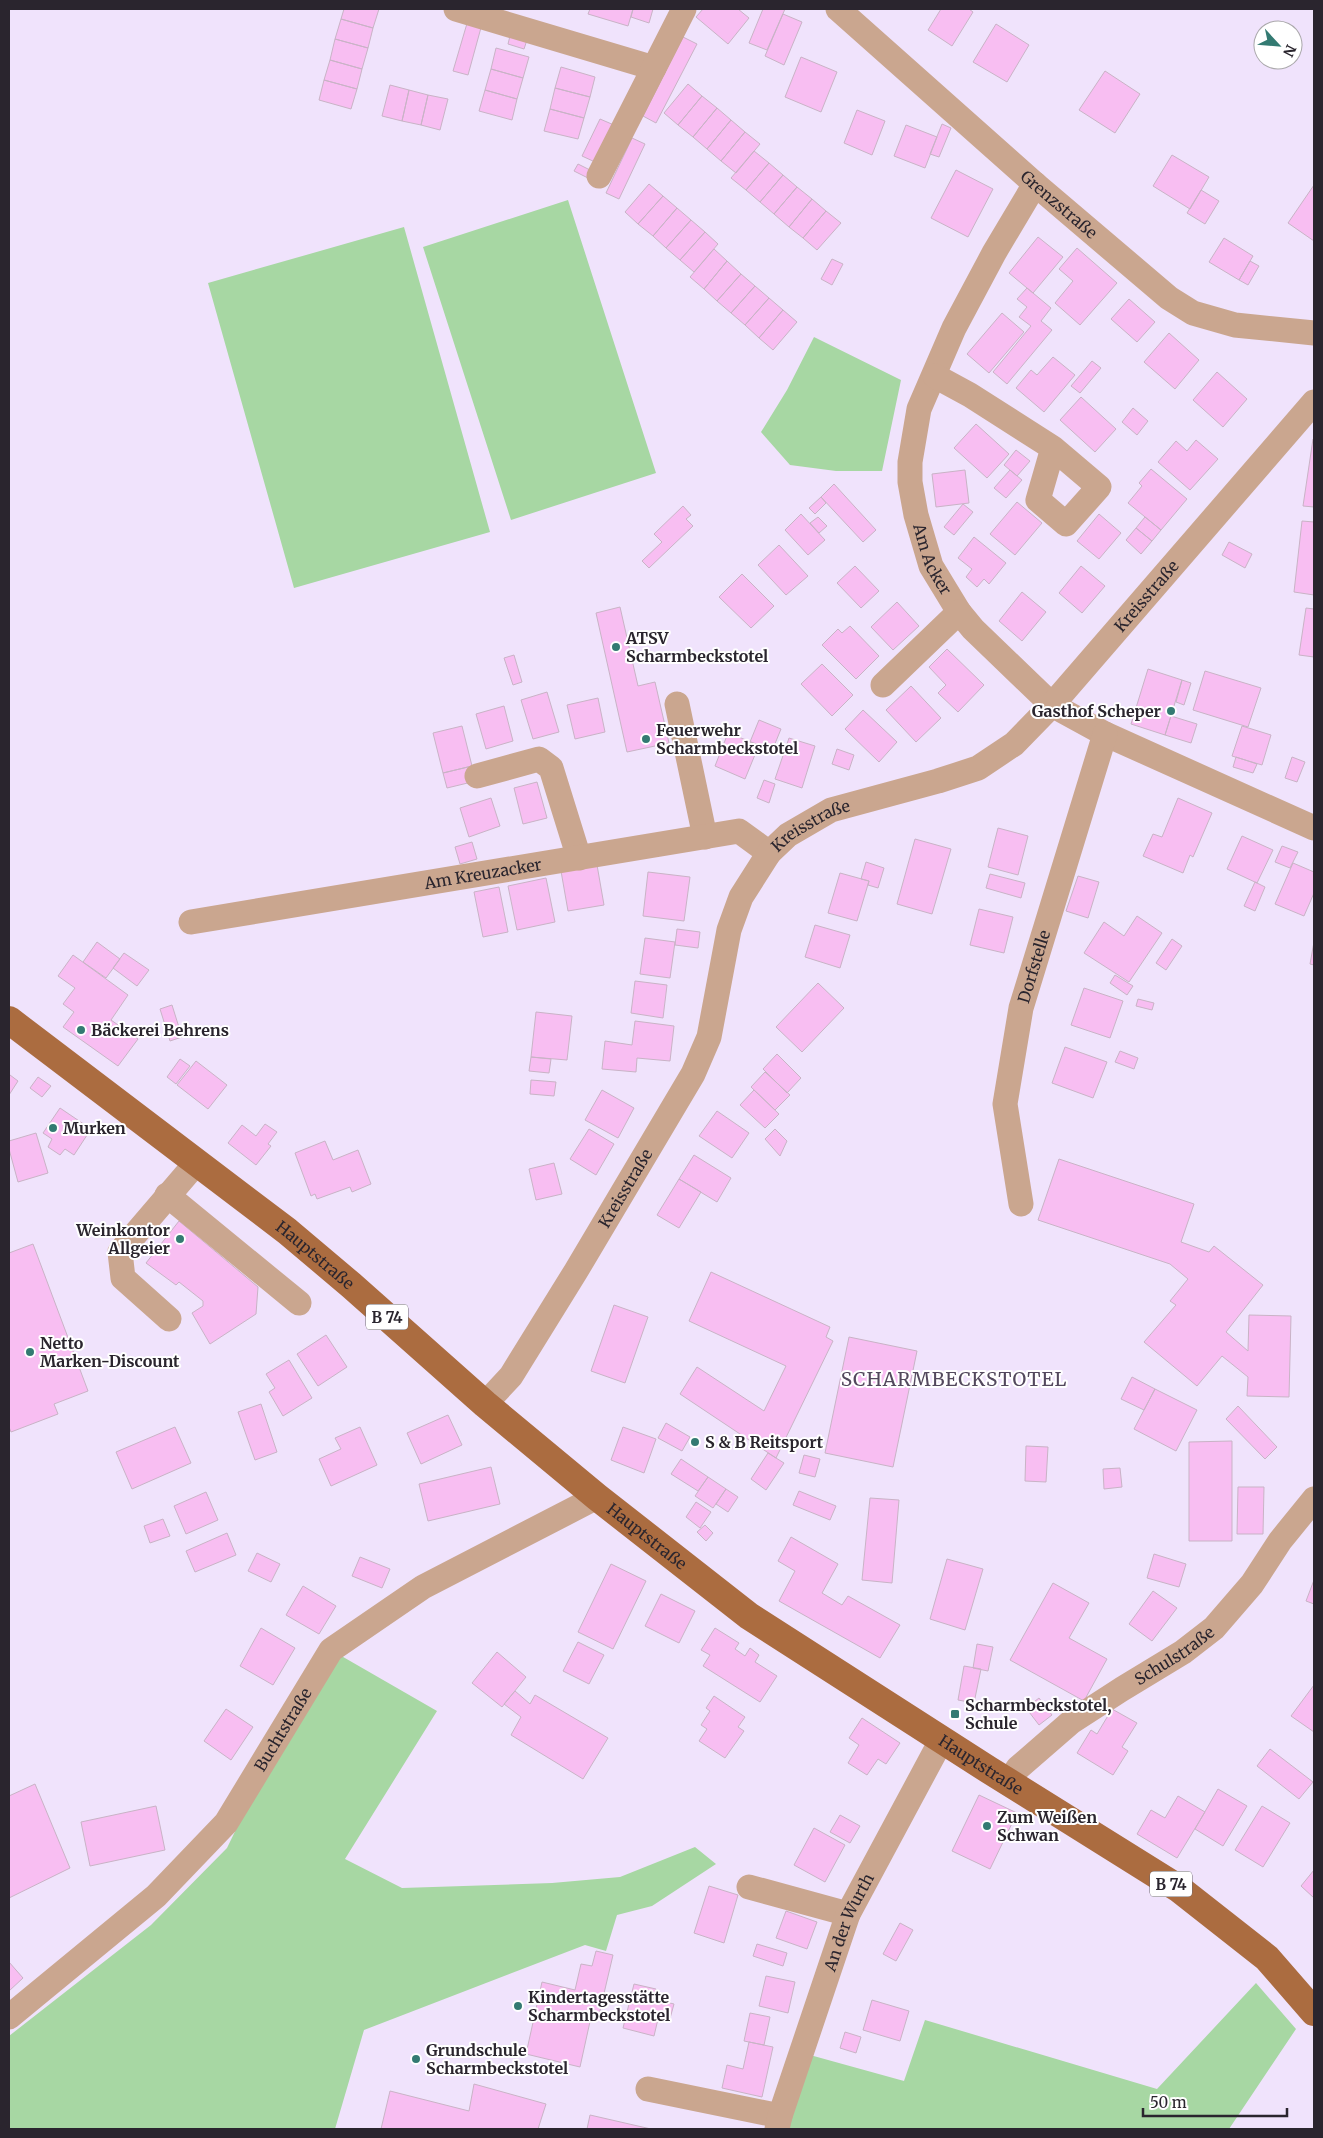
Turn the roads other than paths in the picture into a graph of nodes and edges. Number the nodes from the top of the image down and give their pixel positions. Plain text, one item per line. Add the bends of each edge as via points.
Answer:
1 (456, 9) edge
2 (684, 9) edge
3 (838, 9) edge
4 (654, 68) junction
5 (599, 176) dead end
6 (1035, 184) junction
7 (1314, 333) edge
8 (935, 376) junction
9 (1314, 402) edge
10 (1053, 448) dead end
11 (959, 612) junction
12 (883, 684) dead end
13 (677, 704) dead end
14 (1052, 705) junction
15 (1105, 734) junction
16 (477, 776) dead end
17 (1314, 828) edge
18 (705, 837) junction
19 (769, 853) junction
20 (579, 858) junction
21 (191, 922) dead end
22 (9, 1020) edge
23 (197, 1162) junction
24 (167, 1195) junction
25 (1021, 1204) dead end
26 (298, 1303) dead end
27 (169, 1319) dead end
28 (485, 1404) junction
29 (597, 1497) junction
30 (1314, 1499) edge
31 (942, 1739) junction
32 (1008, 1783) junction
33 (748, 1887) dead end
34 (848, 1914) junction
35 (1314, 2012) edge
36 (9, 2016) edge
37 (648, 2089) dead end
38 (778, 2123) edge

1 - 4 street
2 - 4 street
3 - 6 street, Grenzstraße
4 - 5 street
6 - 7 street, Grenzstraße via 1169,298 1193,314 1235,325
6 - 8 street, Am Acker via 954,328
8 - 10 street
8 - 11 street, Am Acker via 919,409 910,482 931,566
9 - 14 street, Kreisstraße
11 - 12 street
11 - 14 street, Am Acker
13 - 18 street
14 - 15 street, Am Acker
14 - 19 street, Kreisstraße via 1014,744 978,768 831,810 788,835
15 - 17 street, Am Acker
15 - 25 street, Dorfstelle via 1021,1008 1006,1104
16 - 20 street via 539,759 546,763 551,768
18 - 19 street, Am Kreuzacker via 739,831
18 - 20 street, Am Kreuzacker
19 - 28 street, Kreisstraße via 741,897 729,930 708,1037 693,1074 511,1376
20 - 21 street, Am Kreuzacker
22 - 23 main road, Hauptstraße / B 74
23 - 24 street
23 - 28 main road, Hauptstraße / B 74 via 287,1231
24 - 26 street
24 - 27 street via 120,1252 122,1278
28 - 29 main road, Hauptstraße / B 74
29 - 31 main road, Hauptstraße / B 74 via 749,1616
29 - 36 street, Buchtstraße via 423,1587 331,1650 226,1823 156,1896
30 - 32 street, Schulstraße via 1280,1541 1252,1584 1214,1628 1183,1652 1071,1722 1018,1768
31 - 32 main road, Hauptstraße / B 74
31 - 34 street, An der Wurth
32 - 35 main road, Hauptstraße / B 74 via 1178,1888 1267,1958
33 - 34 street
34 - 38 street, An der Wurth
37 - 38 street, An der Wurth

